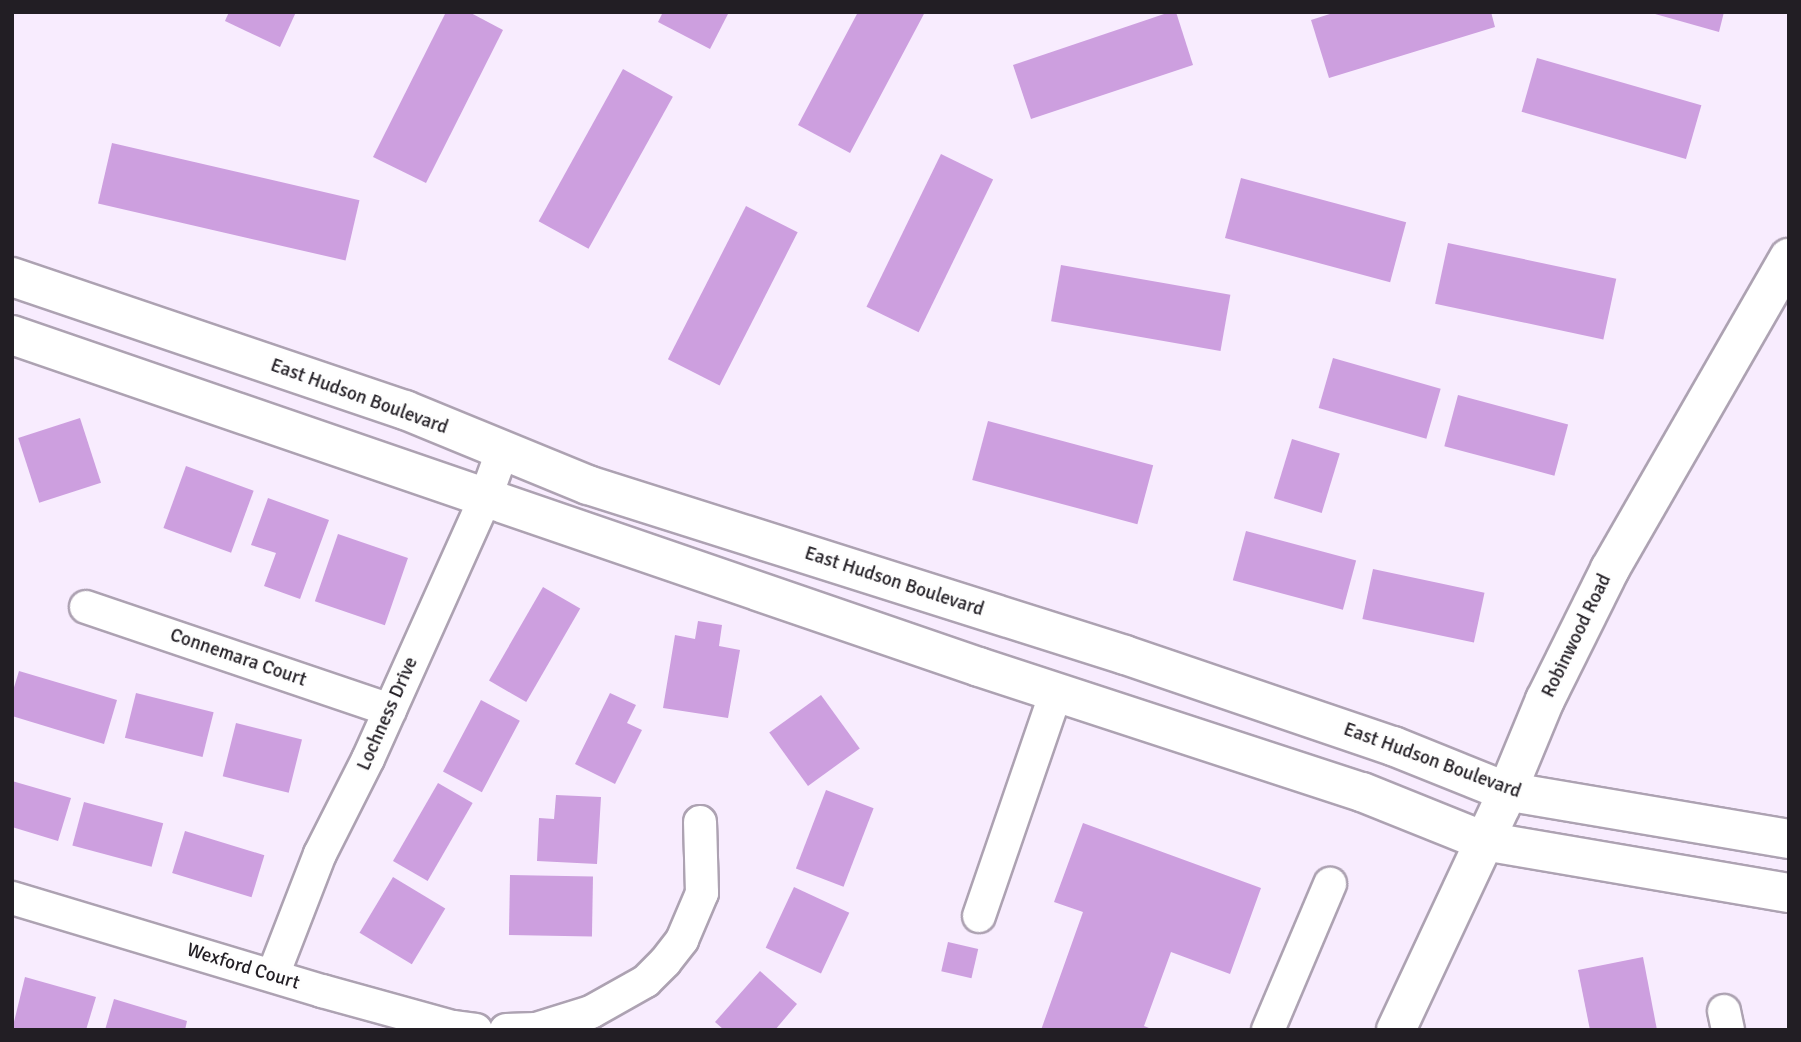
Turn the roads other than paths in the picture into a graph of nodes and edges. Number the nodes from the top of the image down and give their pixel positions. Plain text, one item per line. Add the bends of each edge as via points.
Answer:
1 (1789, 258) edge
2 (12, 277) edge
3 (12, 335) edge
4 (502, 452) junction
5 (486, 496) junction
6 (86, 607) dead end
7 (1056, 692) junction
8 (390, 710) junction
9 (1505, 791) junction
10 (700, 822) dead end
11 (1789, 839) edge
12 (1484, 841) junction
13 (1330, 884) dead end
14 (1789, 892) edge
15 (12, 898) edge
16 (979, 916) dead end
17 (273, 975) junction
18 (476, 1030) edge
19 (506, 1030) edge
20 (1268, 1030) edge
21 (1396, 1030) edge

1 - 9 main road, Robinwood Road via 1610,569
2 - 4 main road, East Hudson Boulevard via 405,410
3 - 5 main road
4 - 5 street, Lochness Drive
4 - 9 main road, East Hudson Boulevard via 588,485 1380,741
5 - 7 main road
5 - 8 street, Lochness Drive
6 - 8 street, Connemara Court
7 - 12 main road via 1362,792
7 - 16 street
8 - 17 street, Lochness Drive via 320,854
9 - 11 main road, East Hudson Boulevard
9 - 12 main road, Robinwood Road
10 - 19 street via 702,893 682,940 665,962 646,981 591,1012 536,1029
12 - 14 main road
12 - 21 main road, Robinwood Road
13 - 20 street
15 - 17 street, Wexford Court
17 - 18 street, Wexford Court

